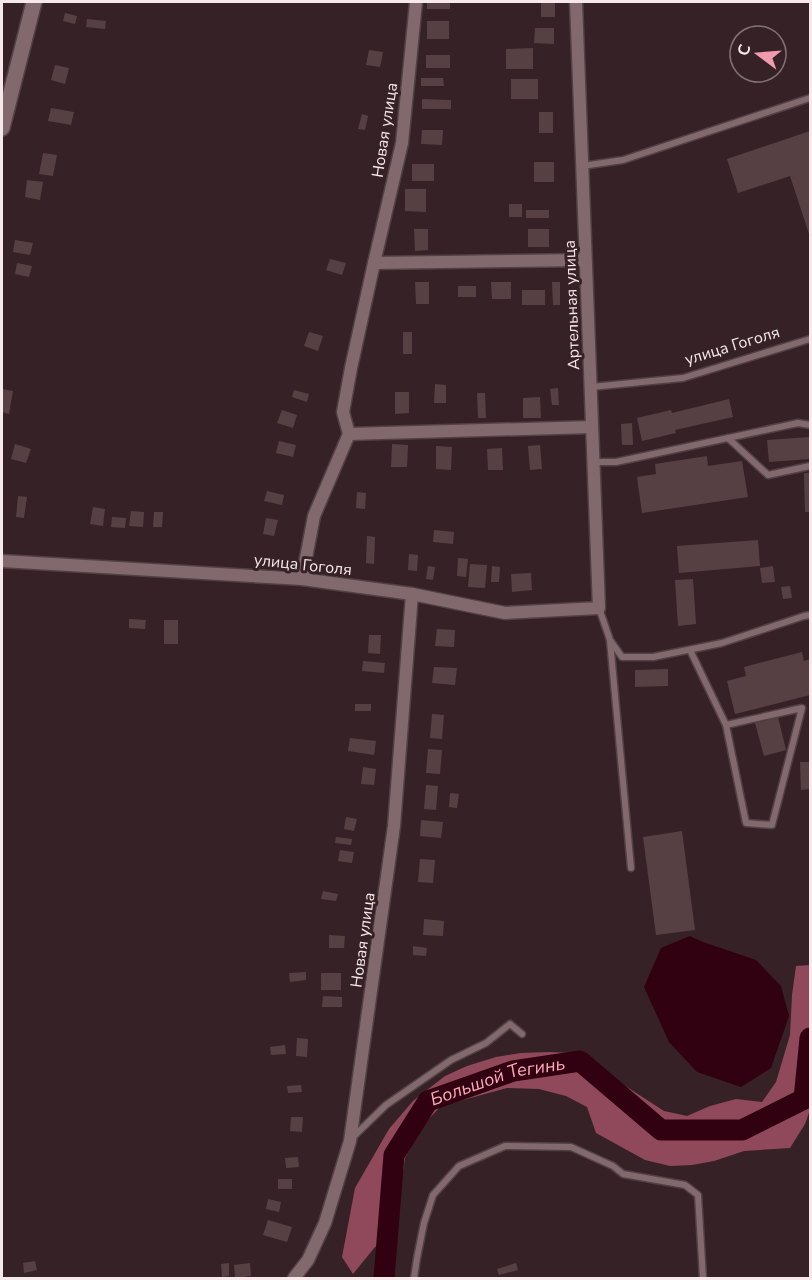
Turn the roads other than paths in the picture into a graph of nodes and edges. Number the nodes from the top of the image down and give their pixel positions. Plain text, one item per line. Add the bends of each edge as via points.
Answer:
1 (34, 2) edge
2 (416, 2) edge
3 (576, 2) edge
4 (810, 98) edge
5 (2, 128) edge
6 (582, 166) junction
7 (585, 260) junction
8 (374, 263) junction
9 (810, 339) edge
10 (590, 388) junction
11 (810, 425) edge
12 (592, 427) junction
13 (350, 434) junction
14 (728, 438) junction
15 (594, 462) junction
16 (810, 466) edge
17 (2, 561) edge
18 (302, 579) junction
19 (412, 594) junction
20 (600, 608) junction
21 (810, 615) edge
22 (610, 640) junction
23 (690, 650) junction
24 (726, 725) junction
25 (631, 868) dead end
26 (522, 1034) dead end
27 (350, 1141) junction
28 (294, 1278) edge
29 (414, 1278) edge
30 (703, 1278) edge

1 - 5 street
2 - 8 street, Новая улица via 402,143
3 - 6 street, Артельная улица
4 - 6 lane via 623,160
6 - 7 street, Артельная улица
7 - 8 street
7 - 10 street, Артельная улица
8 - 13 street, Новая улица via 343,412
9 - 10 lane, улица Гоголя via 683,378
10 - 12 street, Артельная улица
11 - 14 lane via 798,423
12 - 13 street
12 - 15 street, Артельная улица
13 - 18 street via 314,516
14 - 15 lane via 616,462
14 - 16 lane via 768,475
15 - 20 street, Артельная улица
17 - 18 street, улица Гоголя
18 - 19 street, улица Гоголя
19 - 20 street, улица Гоголя via 505,613
19 - 27 street, Новая улица via 394,826
20 - 22 lane
21 - 23 lane
22 - 23 lane via 622,657 653,657
22 - 25 lane
23 - 24 lane
24 - 24 lane via 746,823 772,825 802,708
26 - 27 lane via 510,1024 452,1060 386,1105
27 - 28 street, Новая улица via 325,1223 308,1260
29 - 30 lane via 424,1223 434,1195 459,1166 506,1146 571,1147 623,1174 685,1185 698,1195

